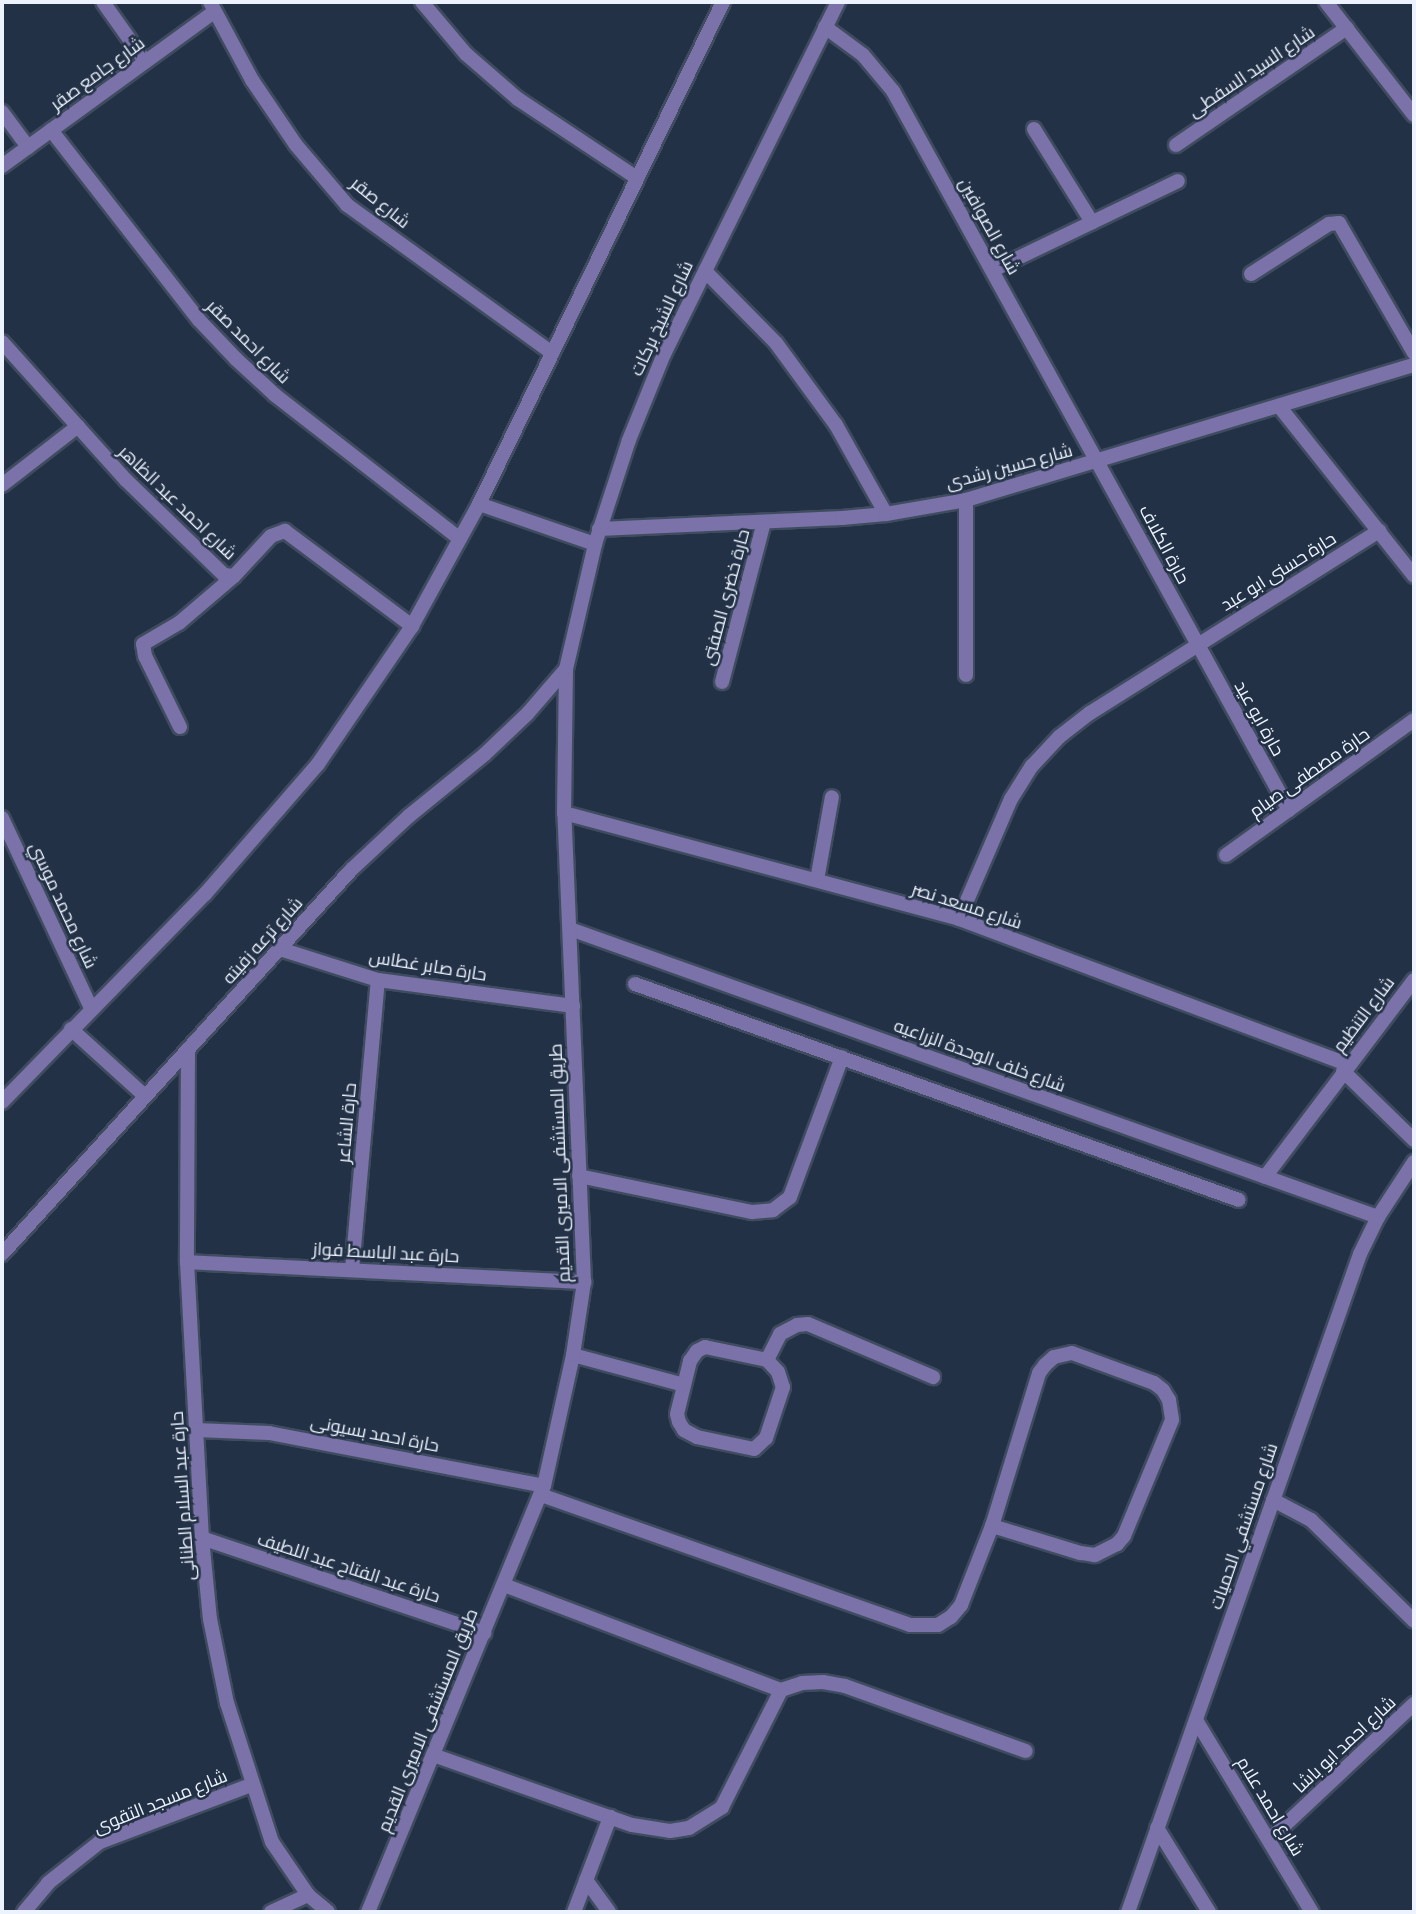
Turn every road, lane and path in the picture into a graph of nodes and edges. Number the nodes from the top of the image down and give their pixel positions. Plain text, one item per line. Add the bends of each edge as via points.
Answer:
1 (103, 2) edge
2 (422, 2) edge
3 (723, 2) edge
4 (838, 2) edge
5 (1326, 2) edge
6 (213, 6) edge
7 (825, 27) junction
8 (1347, 28) junction
9 (145, 61) junction
10 (2, 112) edge
11 (1414, 115) edge
12 (1034, 129) dead end
13 (51, 130) junction
14 (1176, 145) dead end
15 (27, 147) junction
16 (2, 166) edge
17 (637, 178) junction
18 (1178, 181) dead end
19 (1092, 222) junction
20 (993, 270) junction
21 (705, 271) junction
22 (1251, 274) dead end
23 (2, 342) edge
24 (552, 353) junction
25 (1414, 353) edge
26 (1414, 365) edge
27 (1279, 406) junction
28 (78, 426) junction
29 (1099, 461) junction
30 (2, 485) edge
31 (966, 500) junction
32 (479, 504) junction
33 (886, 514) junction
34 (764, 522) junction
35 (599, 529) junction
36 (1379, 531) junction
37 (460, 539) junction
38 (595, 544) junction
39 (234, 576) junction
40 (1414, 576) edge
41 (412, 626) junction
42 (1198, 645) junction
43 (566, 669) junction
44 (966, 675) dead end
45 (722, 682) dead end
46 (1414, 720) edge
47 (180, 727) dead end
48 (832, 797) dead end
49 (1289, 810) junction
50 (564, 813) junction
51 (2, 818) edge
52 (1226, 855) dead end
53 (817, 880) junction
54 (959, 919) junction
55 (570, 929) junction
56 (279, 949) junction
57 (378, 980) junction
58 (1414, 980) edge
59 (635, 984) dead end
60 (573, 1006) junction
61 (91, 1009) junction
62 (71, 1029) junction
63 (188, 1049) junction
64 (842, 1057) junction
65 (1346, 1068) junction
66 (145, 1097) junction
67 (2, 1102) edge
68 (1414, 1140) edge
69 (1414, 1162) edge
70 (579, 1176) junction
71 (1265, 1177) junction
72 (1239, 1200) dead end
73 (1378, 1217) junction
74 (2, 1254) edge
75 (187, 1262) junction
76 (352, 1270) junction
77 (584, 1282) junction
78 (573, 1355) junction
79 (767, 1360) junction
80 (933, 1377) dead end
81 (684, 1385) junction
82 (196, 1430) junction
83 (543, 1490) junction
84 (1273, 1500) junction
85 (992, 1526) junction
86 (202, 1538) junction
87 (504, 1585) junction
88 (1414, 1621) edge
89 (484, 1633) junction
90 (781, 1690) junction
91 (1414, 1704) edge
92 (1196, 1720) junction
93 (1026, 1751) dead end
94 (433, 1755) junction
95 (251, 1785) junction
96 (610, 1816) junction
97 (1157, 1828) junction
98 (1269, 1840) junction
99 (586, 1881) junction
100 (307, 1895) junction
101 (24, 1912) edge
102 (271, 1912) edge
103 (328, 1912) edge
104 (368, 1912) edge
105 (573, 1912) edge
106 (609, 1912) edge
107 (1128, 1912) edge
108 (1209, 1912) edge
109 (1312, 1912) edge

1 - 9 street
2 - 17 street via 466,54 518,99
3 - 17 street
4 - 7 street, شارع الشيخ بركات
5 - 8 street
6 - 9 street, شارع جامع صقر
6 - 24 street, شارع صقر via 274,113 347,205
7 - 20 street, شارع الصوافين via 863,55 893,91
7 - 21 street, شارع الشيخ بركات
8 - 11 street
8 - 14 street, شارع السيد السفطى
9 - 13 street, شارع جامع صقر
10 - 15 street
12 - 19 street
13 - 15 street, شارع جامع صقر
13 - 37 street, شارع احمد صقر via 199,320 236,359 275,395
15 - 16 street, شارع جامع صقر
17 - 24 street
18 - 19 street
19 - 20 street
20 - 29 street, شارع الصوافين
21 - 33 street via 776,343 836,425
21 - 35 street, شارع الشيخ بركات via 664,354
22 - 25 street via 1329,224 1339,223
23 - 28 street, شارع احمد عبد الظاهر
24 - 32 street
26 - 27 street, شارع حسين رشدى
27 - 29 street, شارع حسين رشدى
27 - 36 street
28 - 30 street
28 - 39 street, شارع احمد عبد الظاهر via 177,532 224,575
29 - 31 street, شارع حسين رشدى
29 - 42 street, حارة الكلاف
31 - 33 street, شارع حسين رشدى
31 - 44 street
32 - 37 street
32 - 38 street
33 - 34 street, شارع حسين رشدى
34 - 35 street, شارع حسين رشدى
34 - 45 street, حارة خضرى الصفتى
35 - 38 street, شارع الشيخ بركات
36 - 40 street
36 - 42 street, حارة حسنى ابو عبد
37 - 41 street
38 - 43 street, شارع الشيخ بركات
39 - 41 street, شارع احمد عبد الظاهر via 271,536 285,531
39 - 47 street via 189,615 143,644
41 - 61 street via 318,764 205,894
42 - 49 street, حارة ابو عيد
42 - 54 street, حارة حسنى ابو عبد via 1090,713 1032,765 1011,799
43 - 50 street, طريق المستشفى الاميرى القديم
43 - 56 street, شارع ترعه زفيته via 502,738 379,842
46 - 49 street, حارة مصطفى صيام
48 - 53 street
49 - 52 street, حارة مصطفى صيام
50 - 53 street, شارع مسعد نصر
50 - 55 street, طريق المستشفى الاميرى القديم
51 - 61 street, شارع محمد موسي
53 - 54 street, شارع مسعد نصر
54 - 65 street, شارع مسعد نصر
55 - 60 street, طريق المستشفى الاميرى القديم
55 - 71 street, شارع خلف الوحدة الزراعيه
56 - 57 street, حارة صابر غطاس
56 - 63 street, شارع ترعه زفيته
57 - 60 street, حارة صابر غطاس
57 - 76 street, حارة الشاعر
58 - 65 street, شارع التنظيم
59 - 64 street
60 - 70 street, طريق المستشفى الاميرى القديم
61 - 62 street
62 - 66 street
62 - 67 street
63 - 66 street, شارع ترعه زفيته
63 - 75 street, حارة عبد السلام الطنانى
64 - 70 street via 790,1197 773,1210 752,1212
64 - 72 street
65 - 68 street
65 - 71 street, شارع التنظيم
66 - 74 street, شارع ترعه زفيته
69 - 73 street, شارع مستشفي الحميات
70 - 77 street, طريق المستشفى الاميرى القديم
71 - 73 street, شارع خلف الوحدة الزراعيه
73 - 84 street, شارع مستشفي الحميات via 1360,1254
75 - 76 street, حارة عبد الباسط فواز
75 - 82 street, حارة عبد السلام الطنانى
76 - 77 street, حارة عبد الباسط فواز
77 - 78 street, طريق المستشفى الاميرى القديم
78 - 81 street
78 - 83 street, طريق المستشفى الاميرى القديم
79 - 80 street via 780,1334 808,1324
79 - 81 street via 705,1347 693,1355
79 - 81 street via 783,1387 766,1438 754,1449 684,1430 677,1414
82 - 83 street, حارة احمد بسيونى via 269,1433
82 - 86 street, حارة عبد السلام الطنانى
83 - 85 street, حارة احمد بسيونى via 924,1627 944,1621 961,1605
83 - 87 street, طريق المستشفى الاميرى القديم
84 - 88 street via 1311,1520
84 - 92 street, شارع مستشفي الحميات
85 - 85 street, حارة احمد بسيونى via 1039,1373 1054,1357 1072,1353 1163,1390 1172,1420 1117,1544 1095,1555 1080,1553
86 - 89 street, حارة عبد الفتاح عبد اللطيف
86 - 95 street, حارة عبد السلام الطنانى via 210,1619
87 - 89 street, طريق المستشفى الاميرى القديم
87 - 90 street
89 - 94 street, طريق المستشفى الاميرى القديم
90 - 93 street via 823,1682 845,1686
90 - 96 street via 722,1807 706,1819 670,1832
91 - 98 street, شارع احمد ابو باشا
92 - 97 street, شارع مستشفي الحميات
92 - 98 street, شارع احمد علام
94 - 96 street
94 - 104 street, طريق المستشفى الاميرى القديم
95 - 100 street, حارة عبد السلام الطنانى via 272,1842
95 - 101 street, شارع مسجد التقوى via 100,1842 48,1883
96 - 99 street
97 - 107 street, شارع مستشفي الحميات
97 - 108 street
98 - 109 street, شارع احمد علام
99 - 105 street
99 - 106 street
100 - 102 street
100 - 103 street, حارة عبد السلام الطنانى

